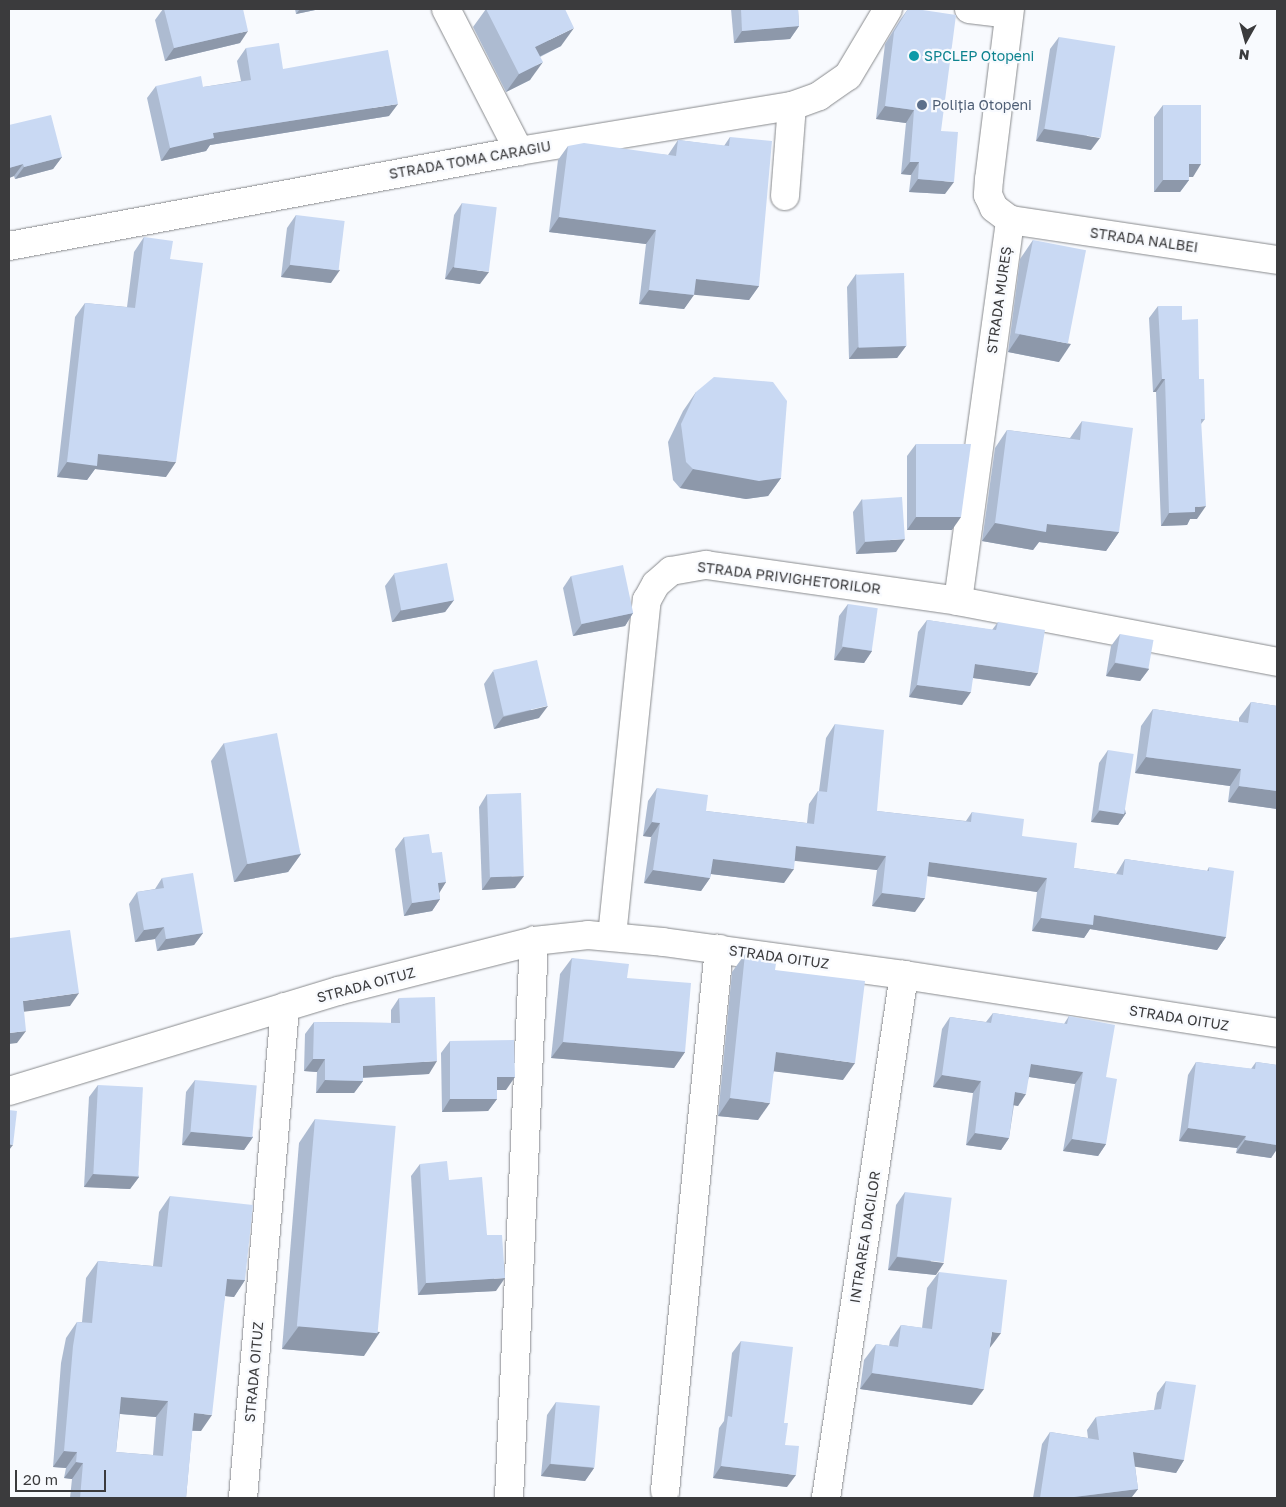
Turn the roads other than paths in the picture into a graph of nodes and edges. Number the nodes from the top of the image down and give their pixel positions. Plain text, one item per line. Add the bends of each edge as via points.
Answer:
1 (446, 9) edge
2 (888, 9) edge
3 (969, 9) edge
4 (1010, 11) edge
5 (792, 106) junction
6 (519, 151) junction
7 (785, 196) dead end
8 (1010, 220) junction
9 (9, 246) edge
10 (1277, 260) edge
11 (958, 601) junction
12 (1277, 662) edge
13 (612, 936) junction
14 (534, 941) junction
15 (719, 949) junction
16 (904, 975) junction
17 (285, 1007) junction
18 (1277, 1033) edge
19 (9, 1091) edge
20 (665, 1491) dead end
21 (243, 1498) edge
22 (509, 1498) edge
23 (826, 1498) edge

1 - 6 street
2 - 5 street, STRADA TOMA CARAGIU via 848,76 819,96
3 - 4 street
4 - 8 street via 988,196 994,208
5 - 6 street, STRADA TOMA CARAGIU
5 - 7 street
6 - 9 street, STRADA TOMA CARAGIU
8 - 10 street, STRADA NALBEI
8 - 11 street, STRADA MUREȘ
11 - 12 street, STRADA PRIVIGHETORILOR
11 - 13 street, STRADA PRIVIGHETORILOR via 706,565 671,571 656,584 647,600
13 - 14 street, STRADA OITUZ via 564,936
13 - 15 street, STRADA OITUZ
14 - 17 street, STRADA OITUZ
14 - 22 street
15 - 16 street, STRADA OITUZ
15 - 20 street
16 - 18 street, STRADA OITUZ
16 - 23 street, INTRAREA DACILOR
17 - 19 street, STRADA OITUZ
17 - 21 street, STRADA OITUZ

